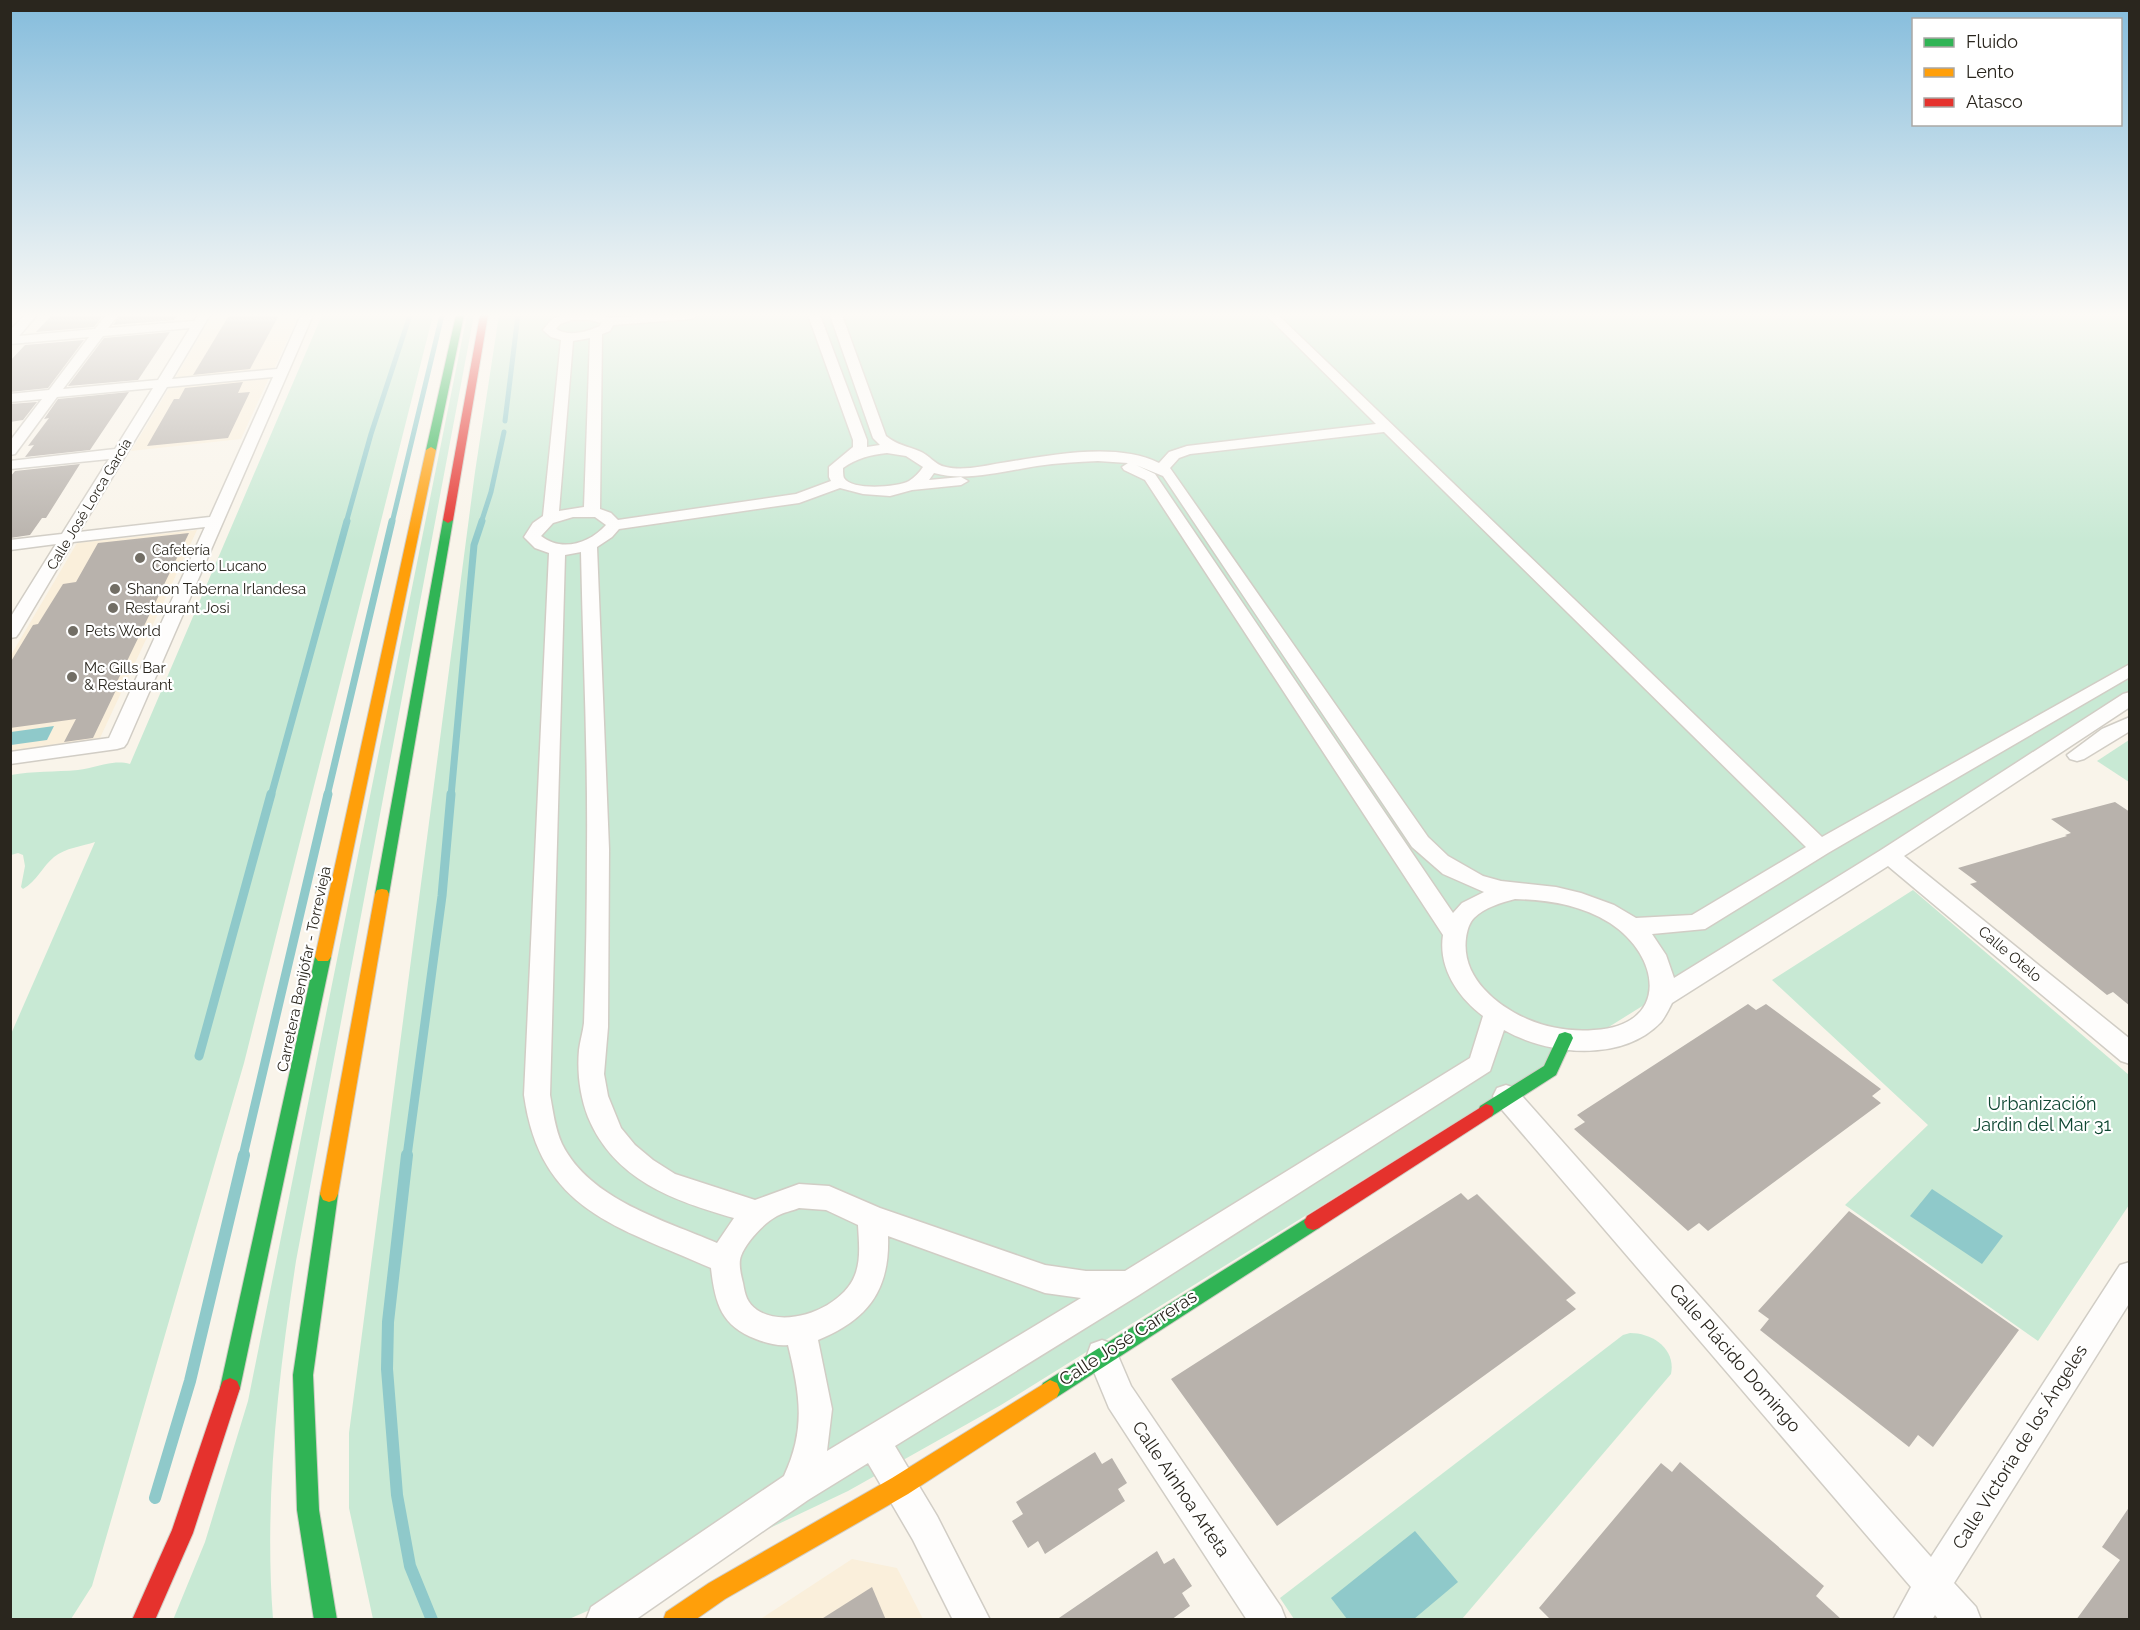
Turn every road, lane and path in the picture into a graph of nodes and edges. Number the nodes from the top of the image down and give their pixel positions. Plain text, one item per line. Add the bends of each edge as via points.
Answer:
1 (55, 391) edge
2 (85, 391) edge
3 (158, 391) edge
4 (273, 391) edge
5 (444, 391) edge
6 (471, 391) edge
7 (562, 391) edge
8 (595, 391) edge
9 (842, 391) edge
10 (863, 391) edge
11 (1350, 391) edge
12 (53, 394) junction
13 (10, 398) edge
14 (1387, 427) junction
15 (901, 450) junction
16 (10, 451) edge
17 (120, 453) junction
18 (852, 456) junction
19 (10, 465) edge
20 (930, 467) junction
21 (1162, 469) junction
22 (840, 483) junction
23 (910, 486) junction
24 (592, 512) junction
25 (551, 518) junction
26 (215, 521) junction
27 (614, 525) junction
28 (68, 538) junction
29 (10, 544) edge
30 (589, 546) junction
31 (557, 550) junction
32 (10, 633) edge
33 (2130, 669) edge
34 (2130, 698) edge
35 (2130, 723) edge
36 (2078, 754) dead end
37 (10, 758) edge
38 (1820, 848) junction
39 (1889, 855) junction
40 (1515, 891) junction
41 (1629, 927) junction
42 (1454, 933) junction
43 (1664, 996) junction
44 (1497, 1012) junction
45 (1565, 1038) junction
46 (2130, 1054) edge
47 (1506, 1096) junction
48 (758, 1213) junction
49 (872, 1218) junction
50 (724, 1260) junction
51 (2130, 1275) edge
52 (1129, 1285) junction
53 (800, 1330) junction
54 (1102, 1355) junction
55 (873, 1441) junction
56 (900, 1485) junction
57 (796, 1488) junction
58 (1933, 1585) junction
59 (143, 1620) edge
60 (326, 1620) edge
61 (604, 1620) edge
62 (674, 1620) edge
63 (972, 1620) edge
64 (1269, 1620) edge
65 (1911, 1620) edge
66 (1964, 1620) edge

1 - 12 street
2 - 12 street
3 - 17 street, Calle José Lorca García
4 - 26 street
5 - 59 main road, Carretera Benijófar - Torrevieja via 235,1373 182,1533
6 - 60 main road via 323,1227 303,1375 308,1510
7 - 25 street
8 - 24 street
9 - 18 street via 860,440 860,448
10 - 15 street via 880,438
11 - 14 street
12 - 13 street
12 - 16 street
14 - 21 street via 1187,450 1169,459
14 - 38 street
15 - 18 street via 887,448
15 - 20 street via 923,458
17 - 19 street
17 - 28 street, Calle José Lorca García
18 - 22 street via 836,467
20 - 21 street via 967,472 1108,456 1135,459
20 - 23 street via 925,477
21 - 40 street via 1420,842 1456,873 1493,888
22 - 23 street via 866,491
22 - 27 street via 799,498
23 - 42 street via 1106,465 1128,467 1150,477
24 - 25 street
24 - 27 street via 608,517
25 - 31 street via 536,527 532,537 540,546
26 - 28 street
26 - 37 street via 117,743
27 - 30 street via 607,536
28 - 29 street
28 - 32 street, Calle José Lorca García
30 - 31 street
30 - 48 street via 598,849 596,1026 591,1047 591,1090 607,1130 642,1168 667,1183
31 - 50 street via 538,1117 554,1158 586,1194 607,1208
33 - 38 street
34 - 39 street
35 - 36 street
38 - 41 street via 1698,923
39 - 43 street
39 - 46 street, Calle Otelo
40 - 41 street via 1550,892 1586,901 1620,918
40 - 42 street via 1479,903 1466,913
41 - 43 street via 1647,942 1662,969
42 - 44 street via 1455,962 1472,992
43 - 45 street via 1651,1019 1624,1035 1588,1041
44 - 45 street via 1547,1036
44 - 52 street via 1481,1064
45 - 47 main road, Calle José Carreras via 1550,1070
47 - 54 main road, Calle José Carreras
47 - 58 street, Calle Plácido Domingo
48 - 49 street via 799,1196 829,1198
48 - 50 street via 727,1250
49 - 52 street via 1045,1279 1086,1285
49 - 53 street via 874,1258 866,1287 845,1311 816,1328
50 - 53 street via 731,1305 752,1324 782,1332
51 - 58 street, Calle Victoria de los Ángeles
52 - 55 street
53 - 57 street via 816,1399 817,1422 814,1445
54 - 56 main road, Calle José Carreras
54 - 64 street, Calle Ainhoa Arteta via 1120,1397
55 - 56 street
55 - 57 street
56 - 62 main road, Calle José Carreras
56 - 63 street
57 - 61 street
58 - 65 street, Calle Victoria de los Ángeles
58 - 66 street, Calle Plácido Domingo

